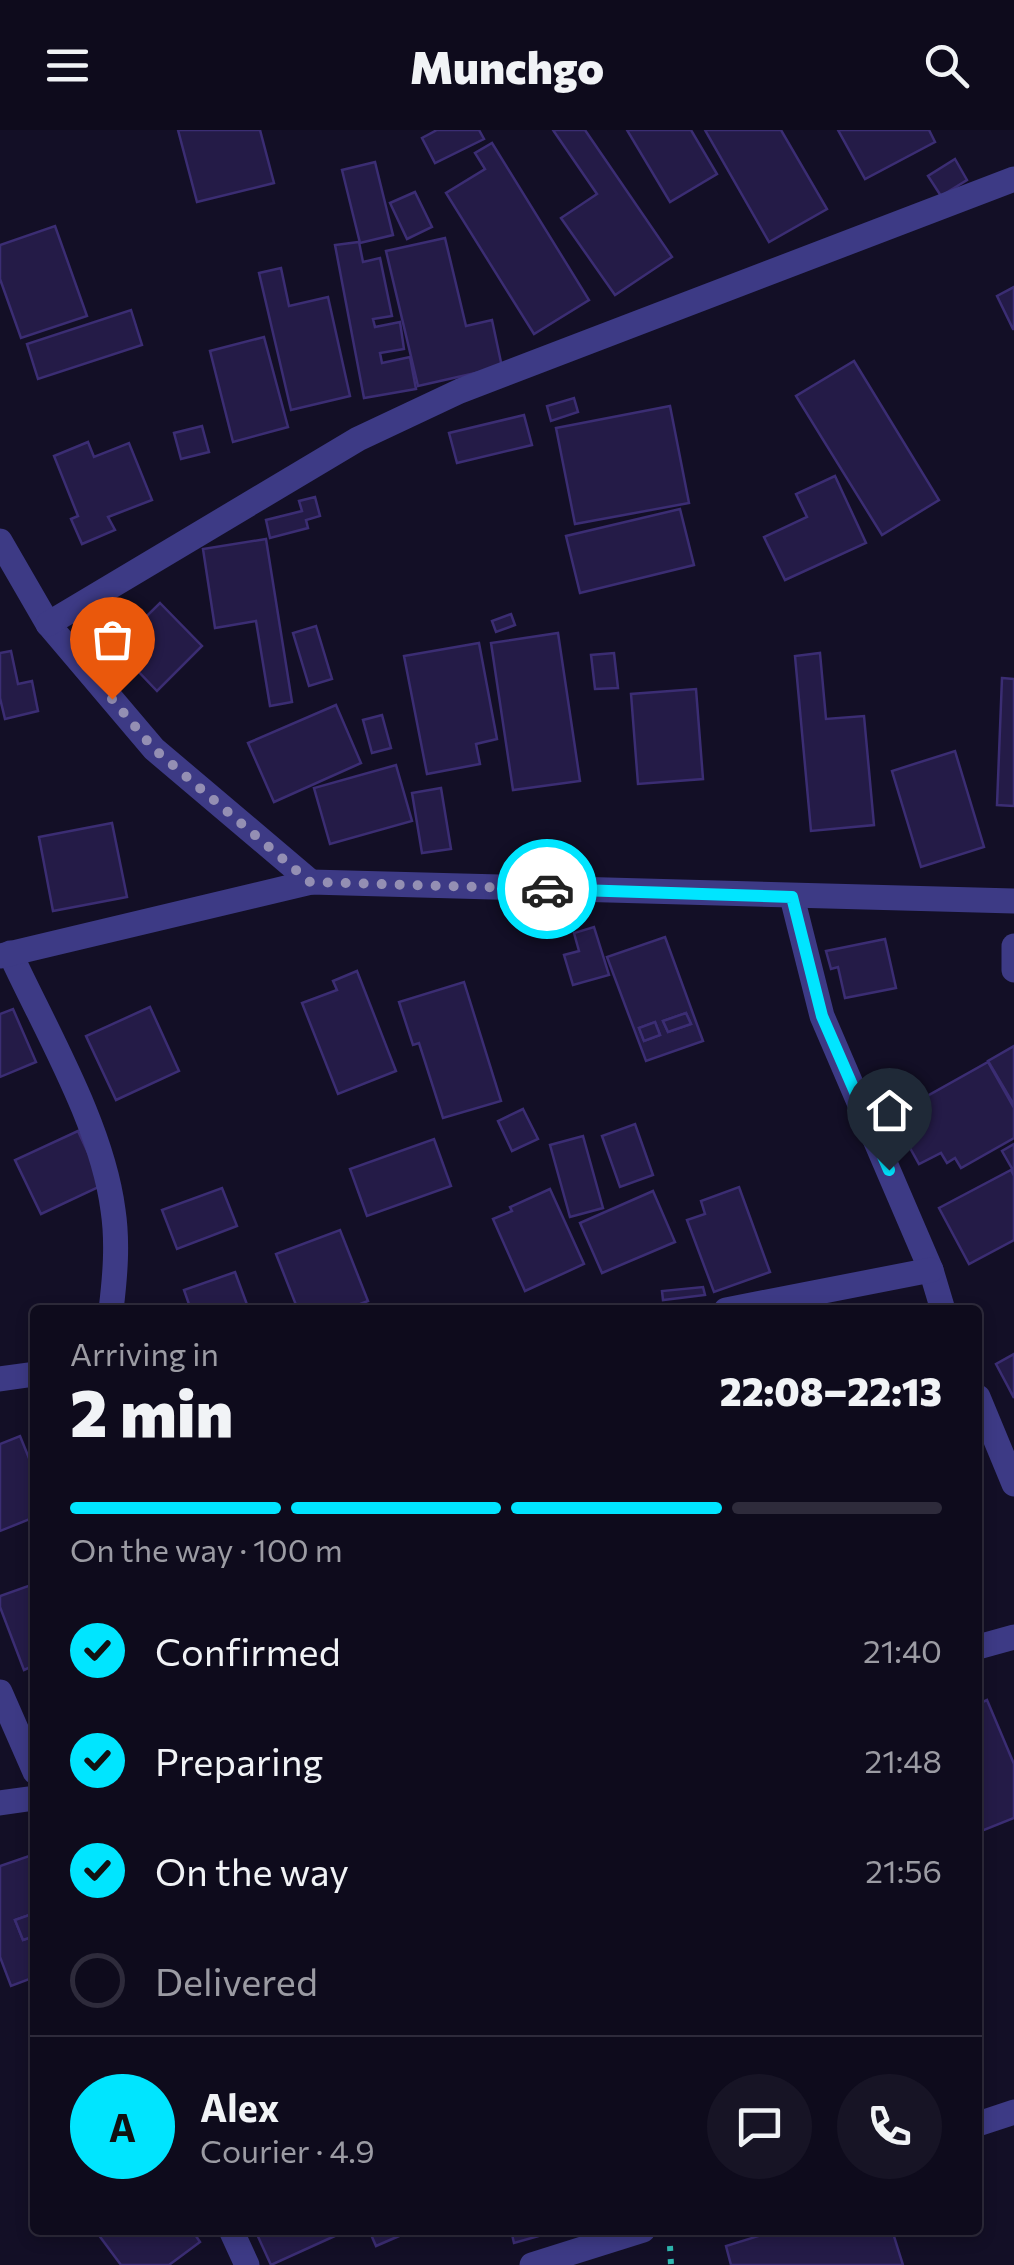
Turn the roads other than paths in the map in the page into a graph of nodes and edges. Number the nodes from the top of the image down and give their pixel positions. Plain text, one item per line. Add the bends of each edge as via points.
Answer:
1 (1014, 179) edge
2 (0, 541) edge
3 (48, 624) junction
4 (310, 882) junction
5 (792, 897) junction
6 (1014, 900) edge
7 (1014, 946) edge
8 (5, 954) edge
9 (1014, 970) edge
10 (931, 1270) junction
11 (111, 1305) edge
12 (752, 1305) edge
13 (942, 1305) edge
14 (30, 1375) edge
15 (0, 1378) edge
16 (982, 1406) edge
17 (1014, 1484) edge
18 (1014, 1637) edge
19 (982, 1646) edge
20 (0, 1692) edge
21 (30, 1761) edge
22 (30, 1799) edge
23 (0, 1802) edge
24 (1014, 2112) edge
25 (982, 2123) edge
26 (234, 2235) edge
27 (627, 2235) edge
28 (247, 2265) edge
29 (532, 2265) edge

1 - 3 street via 443,399 358,439
2 - 3 street
3 - 4 street via 154,749
4 - 5 street
4 - 8 street
5 - 6 street
5 - 10 street via 822,1016
7 - 9 street
8 - 11 street via 96,1138 113,1206
10 - 12 street
10 - 13 street
14 - 15 street
16 - 17 street
18 - 19 street
20 - 21 street
22 - 23 street
24 - 25 street
26 - 28 street
27 - 29 street

